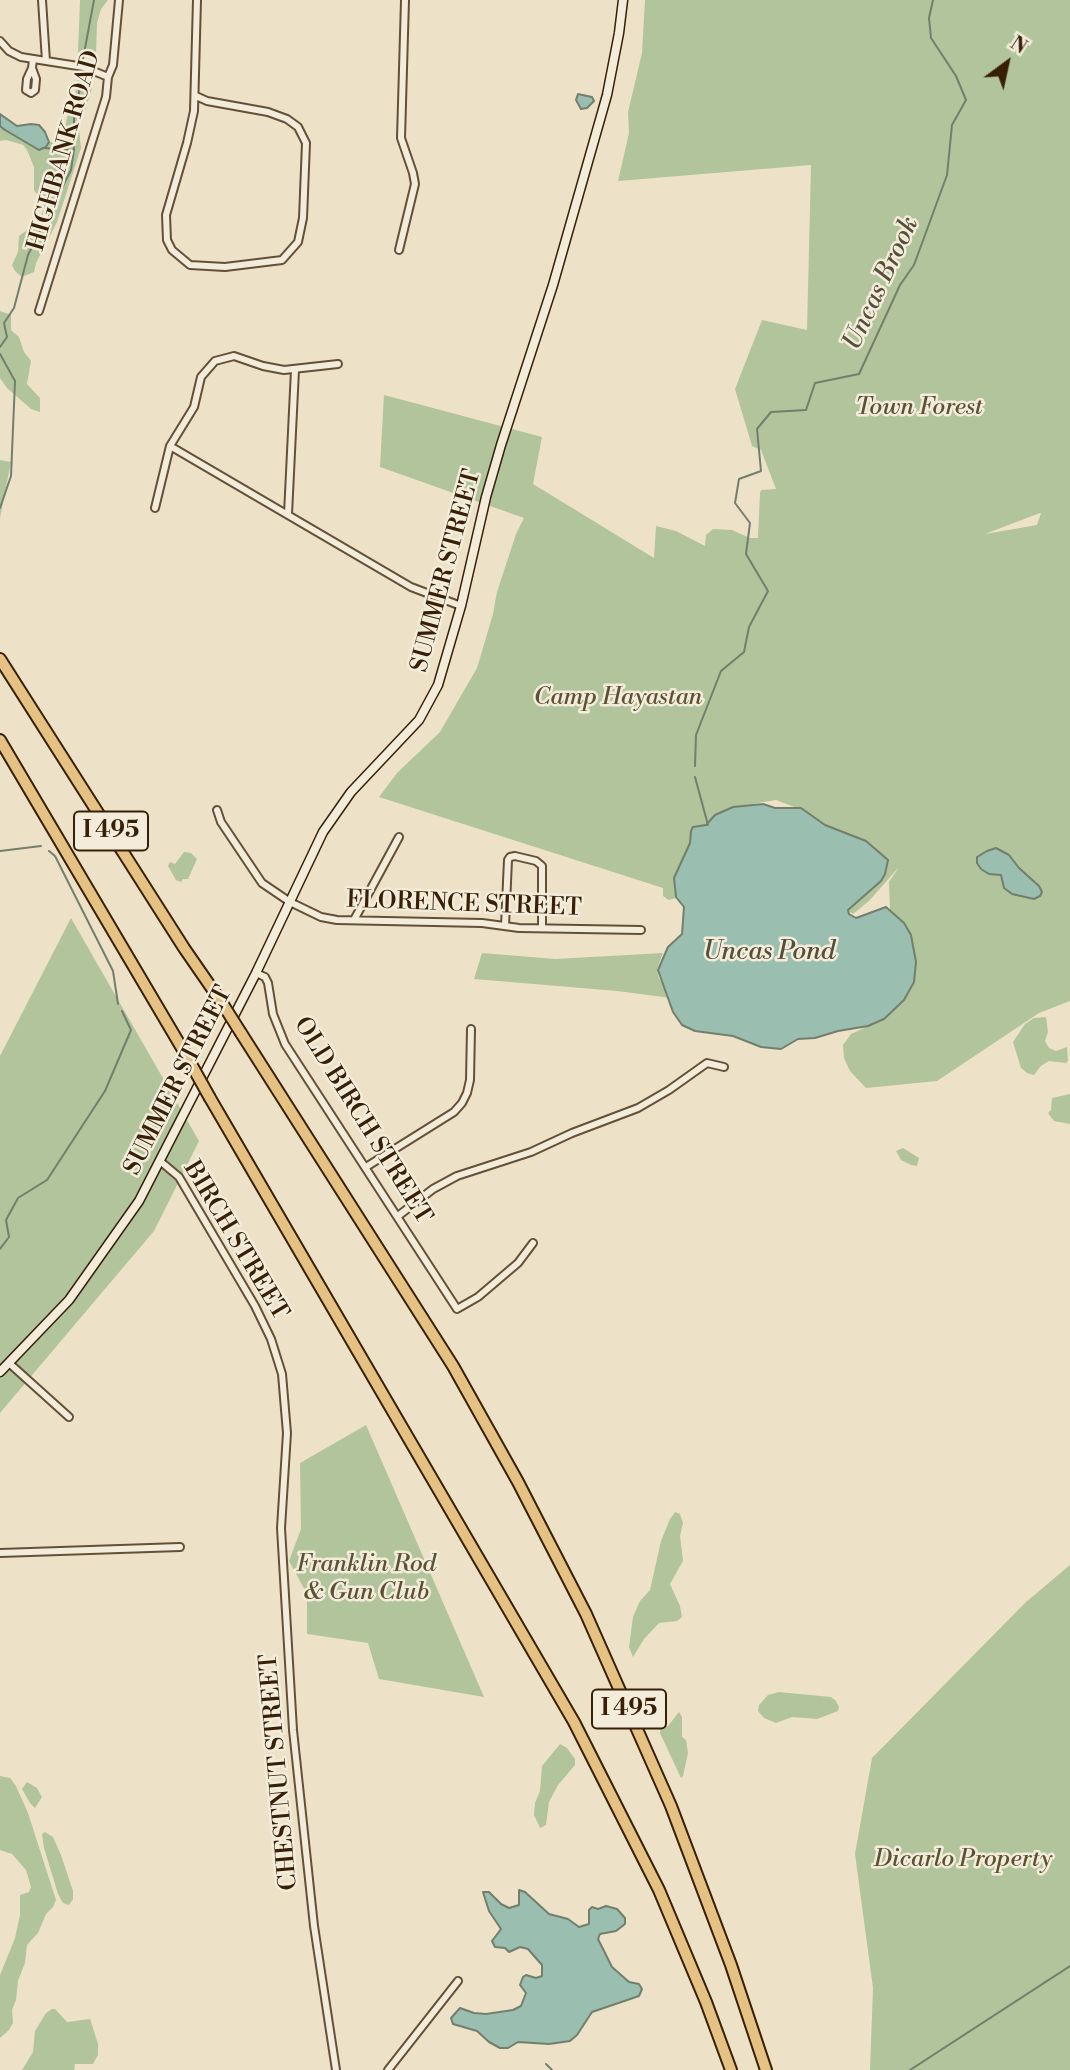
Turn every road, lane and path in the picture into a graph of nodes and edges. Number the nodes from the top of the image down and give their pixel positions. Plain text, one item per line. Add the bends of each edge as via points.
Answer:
1 (41, 0) edge
2 (119, 0) edge
3 (197, 0) edge
4 (405, 0) edge
5 (623, 0) edge
6 (0, 41) edge
7 (33, 59) junction
8 (46, 61) junction
9 (32, 68) dead end
10 (108, 77) junction
11 (196, 96) junction
12 (399, 250) dead end
13 (39, 311) dead end
14 (338, 365) dead end
15 (295, 370) junction
16 (170, 446) junction
17 (155, 508) dead end
18 (288, 514) junction
19 (461, 606) junction
20 (0, 659) edge
21 (0, 740) edge
22 (217, 810) dead end
23 (399, 837) dead end
24 (290, 902) junction
25 (354, 920) junction
26 (505, 926) junction
27 (542, 927) junction
28 (641, 930) dead end
29 (256, 973) junction
30 (471, 1029) dead end
31 (724, 1067) dead end
32 (160, 1161) junction
33 (366, 1167) junction
34 (398, 1216) junction
35 (533, 1243) dead end
36 (9, 1363) junction
37 (0, 1372) edge
38 (69, 1417) dead end
39 (286, 1469) joint
40 (180, 1547) dead end
41 (0, 1553) edge
42 (458, 1981) dead end
43 (336, 2070) edge
44 (388, 2070) edge
45 (731, 2070) edge
46 (766, 2070) edge

1 - 8 street
2 - 10 street, HIGHBANK ROAD
3 - 11 street
4 - 12 street via 401,138 415,184
5 - 19 main road, SUMMER STREET via 607,95 550,295 500,445
6 - 7 street via 17,55
7 - 8 street
7 - 9 street
8 - 10 street via 85,67
10 - 13 street, HIGHBANK ROAD via 90,152
11 - 11 street via 166,215 172,250 190,265 225,267 282,260 298,242 303,218 306,144 298,127 268,112
14 - 15 street
15 - 16 street via 272,369 234,356 215,361 201,377 194,407
15 - 18 street
16 - 17 street
16 - 18 street
18 - 19 street via 411,587
19 - 24 main road, SUMMER STREET via 430,702 411,730 339,808
20 - 46 highway, I 495, bridge via 453,1366 518,1482 586,1614 671,1806 732,1965
21 - 45 highway, I 495, bridge via 579,1731 659,1890
22 - 24 street, FLORENCE STREET via 254,874
23 - 25 street
24 - 25 street, FLORENCE STREET via 321,917
24 - 29 main road, SUMMER STREET
25 - 26 street, FLORENCE STREET
26 - 27 street, FLORENCE STREET
26 - 27 street via 510,857 515,856 542,866
27 - 28 street, FLORENCE STREET
29 - 32 main road, SUMMER STREET
29 - 33 street, OLD BIRCH STREET via 268,983 273,1014 285,1044
30 - 33 street via 470,1080 462,1103
31 - 34 street via 707,1063 638,1108 531,1153 457,1176
32 - 36 main road, SUMMER STREET via 139,1201 82,1284
32 - 39 street, BIRCH STREET via 183,1184 271,1339 282,1374 288,1422
33 - 34 street, OLD BIRCH STREET
34 - 35 street, OLD BIRCH STREET via 457,1309 518,1263
36 - 37 main road, SUMMER STREET
36 - 38 street
39 - 43 street, CHESTNUT STREET via 281,1528 293,1730 314,1926
40 - 41 street
42 - 44 street

